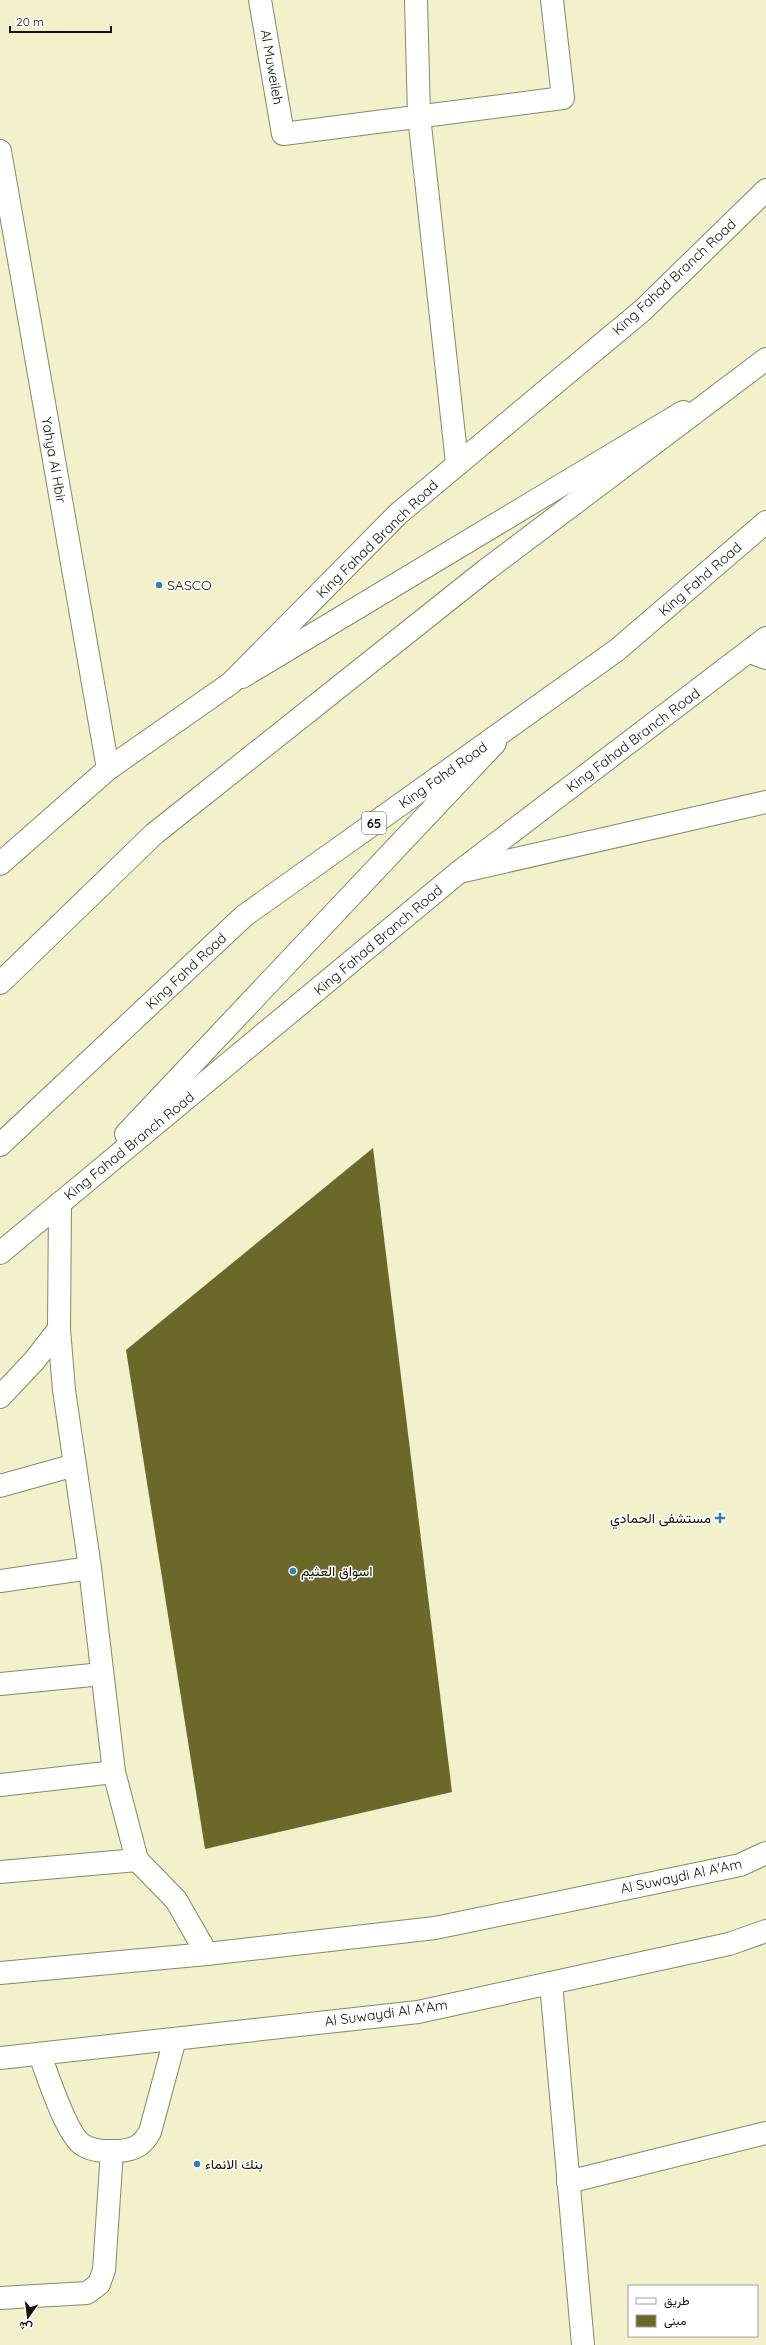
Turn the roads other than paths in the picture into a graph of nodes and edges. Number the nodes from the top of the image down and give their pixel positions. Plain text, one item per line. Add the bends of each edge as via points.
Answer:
1 (260, 0) edge
2 (416, 0) edge
3 (552, 0) edge
4 (419, 116) junction
5 (0, 151) edge
6 (766, 190) edge
7 (762, 362) edge
8 (457, 463) junction
9 (766, 522) edge
10 (761, 649) edge
11 (231, 683) junction
12 (514, 724) junction
13 (108, 769) junction
14 (766, 802) edge
15 (0, 864) edge
16 (459, 872) junction
17 (0, 983) edge
18 (0, 1145) edge
19 (60, 1203) junction
20 (0, 1253) edge
21 (59, 1330) junction
22 (0, 1397) edge
23 (75, 1465) junction
24 (0, 1486) edge
25 (90, 1568) junction
26 (0, 1581) edge
27 (102, 1674) junction
28 (0, 1684) edge
29 (114, 1772) junction
30 (0, 1785) edge
31 (766, 1853) edge
32 (137, 1860) junction
33 (0, 1872) edge
34 (766, 1932) edge
35 (207, 1954) junction
36 (0, 1973) edge
37 (551, 1983) junction
38 (175, 2039) junction
39 (40, 2055) junction
40 (0, 2058) edge
41 (766, 2132) edge
42 (112, 2151) junction
43 (568, 2182) junction
44 (0, 2298) edge
45 (583, 2345) edge

1 - 4 main road, Al Muweileh via 284,134
2 - 4 main road
3 - 4 main road via 563,98
4 - 8 main road
5 - 13 main road, Yahya Al Hbir
6 - 8 main road, King Fahad Branch Road via 643,310
7 - 11 main road
7 - 17 main road via 486,570 154,834
8 - 11 main road, King Fahad Branch Road via 398,514
9 - 12 main road, King Fahd Road / 65 via 617,650
10 - 16 main road, King Fahad Branch Road
11 - 13 main road, King Fahad Branch Road
12 - 18 main road, King Fahd Road / 65 via 244,916
12 - 19 main road
13 - 15 main road, King Fahad Branch Road
14 - 16 main road
16 - 19 main road, King Fahad Branch Road
19 - 20 main road, King Fahad Branch Road
19 - 21 main road
21 - 22 main road
21 - 23 main road via 64,1390
23 - 24 main road
23 - 25 main road
25 - 26 main road
25 - 27 main road
27 - 28 main road
27 - 29 main road
29 - 30 main road
29 - 32 main road
31 - 35 main road, Al Suwaydi Al A'Am via 740,1865 435,1928
32 - 33 main road
32 - 35 main road via 176,1900
34 - 37 main road, Al Suwaydi Al A'Am via 729,1944
35 - 36 main road, Al Suwaydi Al A'Am
37 - 38 main road, Al Suwaydi Al A'Am via 418,2012
37 - 43 main road
38 - 39 main road, Al Suwaydi Al A'Am
38 - 42 main road via 150,2132 144,2142 133,2150
39 - 40 main road, Al Suwaydi Al A'Am
39 - 42 main road via 72,2134 82,2145 98,2151
41 - 43 main road
42 - 44 main road via 104,2270 99,2284 87,2294
43 - 45 main road

